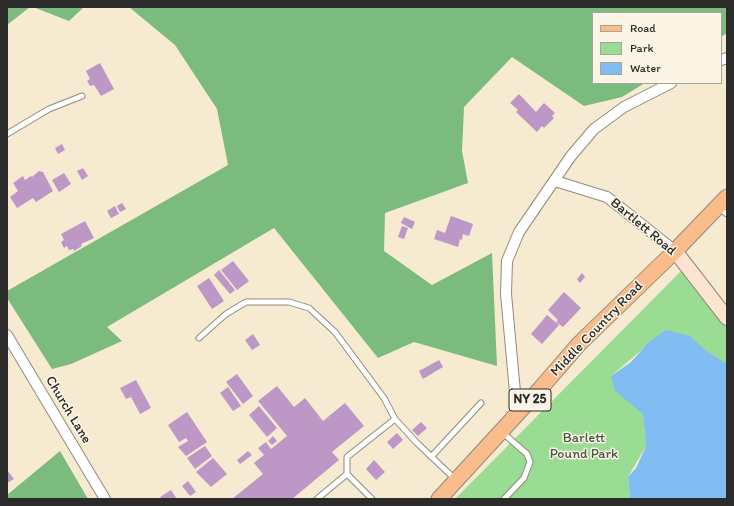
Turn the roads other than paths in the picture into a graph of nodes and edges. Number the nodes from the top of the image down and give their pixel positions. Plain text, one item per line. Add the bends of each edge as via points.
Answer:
1 (669, 84) edge
2 (82, 96) dead end
3 (7, 134) edge
4 (555, 181) junction
5 (724, 206) edge
6 (675, 251) junction
7 (727, 318) edge
8 (7, 335) edge
9 (199, 338) dead end
10 (481, 403) dead end
11 (517, 414) junction
12 (395, 418) junction
13 (501, 431) junction
14 (431, 457) junction
15 (347, 474) junction
16 (456, 480) junction
17 (370, 498) edge
18 (106, 499) edge
19 (317, 499) edge
20 (439, 499) edge
21 (504, 499) edge

1 - 4 street via 624,107 594,129 571,156
2 - 3 lane via 49,110
4 - 6 street, Bartlett Road via 606,197
4 - 11 street via 518,232 507,262 506,294
5 - 6 main road, Middle Country Road / NY 25
6 - 7 street, Bartlett Road
6 - 11 main road, Middle Country Road / NY 25 via 602,320
8 - 18 street, Church Lane
9 - 12 lane via 226,314 246,302 289,302 309,308 335,332 384,398
10 - 14 lane
11 - 13 main road, Middle Country Road / NY 25
12 - 14 lane
12 - 15 lane via 347,457
13 - 16 main road, Middle Country Road / NY 25
13 - 21 lane via 527,454 530,462 524,478
14 - 16 lane
15 - 17 lane
15 - 19 lane
16 - 20 main road, Middle Country Road / NY 25

